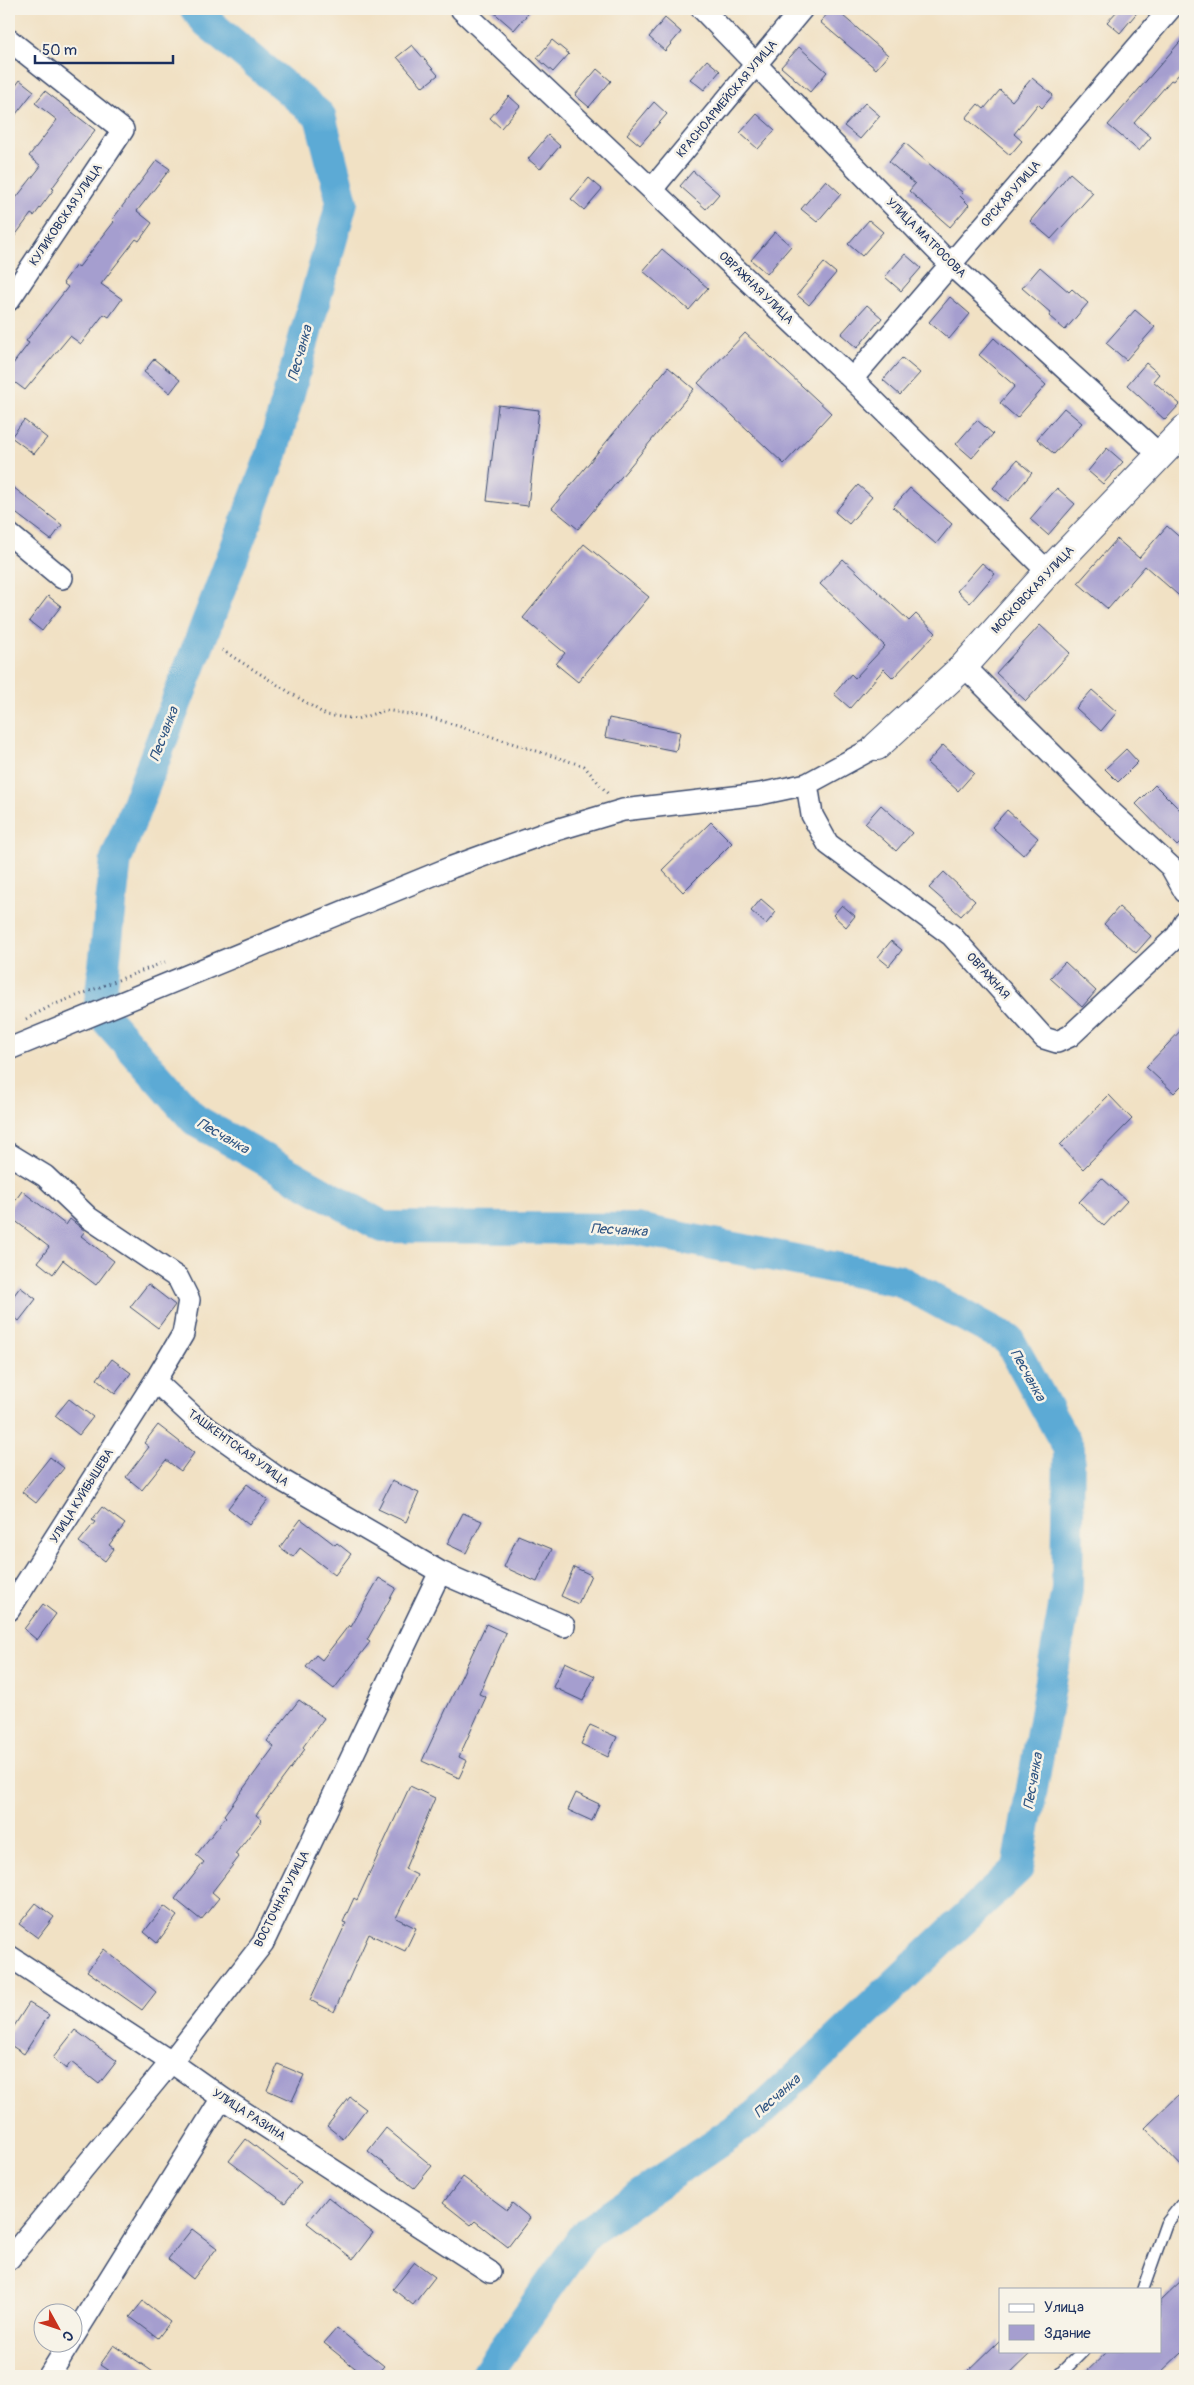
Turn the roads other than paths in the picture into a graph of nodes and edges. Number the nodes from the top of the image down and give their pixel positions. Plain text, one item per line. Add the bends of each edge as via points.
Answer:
1 (461, 9) edge
2 (702, 9) edge
3 (802, 9) edge
4 (1170, 9) edge
5 (9, 40) edge
6 (756, 64) junction
7 (652, 189) junction
8 (950, 265) junction
9 (9, 300) edge
10 (852, 379) junction
11 (1185, 429) edge
12 (1161, 456) junction
13 (9, 534) edge
14 (1048, 572) junction
15 (62, 578) dead end
16 (964, 666) junction
17 (877, 746) joint
18 (807, 784) junction
19 (1185, 892) edge
20 (1185, 922) edge
21 (9, 1049) edge
22 (9, 1154) edge
23 (155, 1381) junction
24 (440, 1572) junction
25 (9, 1610) edge
26 (564, 1626) dead end
27 (9, 1956) edge
28 (171, 2062) junction
29 (222, 2098) junction
30 (1185, 2200) edge
31 (9, 2259) edge
32 (490, 2272) dead end
33 (1143, 2288) edge
34 (82, 2323) edge
35 (64, 2352) edge
36 (1082, 2352) edge
37 (49, 2376) edge
38 (1058, 2376) edge

1 - 7 street, ОВРАЖНАЯ УЛИЦА
2 - 6 street, УЛИЦА МАТРОСОВА
3 - 6 street, КРАСНОАРМЕЙСКАЯ УЛИЦА
4 - 8 street, ОРСКАЯ УЛИЦА
5 - 9 street, КУЛИКОВСКАЯ УЛИЦА via 123,130
6 - 7 street, КРАСНОАРМЕЙСКАЯ УЛИЦА
6 - 8 street, УЛИЦА МАТРОСОВА
7 - 10 street, ОВРАЖНАЯ УЛИЦА
8 - 10 street, ОРСКАЯ УЛИЦА
8 - 12 street, УЛИЦА МАТРОСОВА
10 - 14 street, ОВРАЖНАЯ УЛИЦА
11 - 12 street, МОСКОВСКАЯ УЛИЦА
12 - 14 street, МОСКОВСКАЯ УЛИЦА
13 - 15 street
14 - 16 street, МОСКОВСКАЯ УЛИЦА
16 - 17 street, МОСКОВСКАЯ УЛИЦА
16 - 19 street via 1098,800 1171,867
17 - 18 street
18 - 20 street, ОВРАЖНАЯ via 812,815 828,844 951,935 1044,1038 1057,1042 1070,1036 1177,936
18 - 21 street via 760,794 623,810 546,833 452,867
22 - 23 street via 45,1176 89,1218 178,1278 189,1300 184,1334
23 - 24 street, ТАШКЕНТСКАЯ УЛИЦА via 199,1422 278,1478
23 - 25 street, УЛИЦА КУЙБЫШЕВА
24 - 26 street, ТАШКЕНТСКАЯ УЛИЦА
24 - 28 street, ВОСТОЧНАЯ УЛИЦА via 263,1943
27 - 28 street, УЛИЦА РАЗИНА
28 - 29 street, УЛИЦА РАЗИНА
28 - 31 street, ВОСТОЧНАЯ УЛИЦА
29 - 32 street, УЛИЦА РАЗИНА
29 - 34 street
30 - 33 lane via 1166,2224
35 - 37 street
36 - 38 lane

